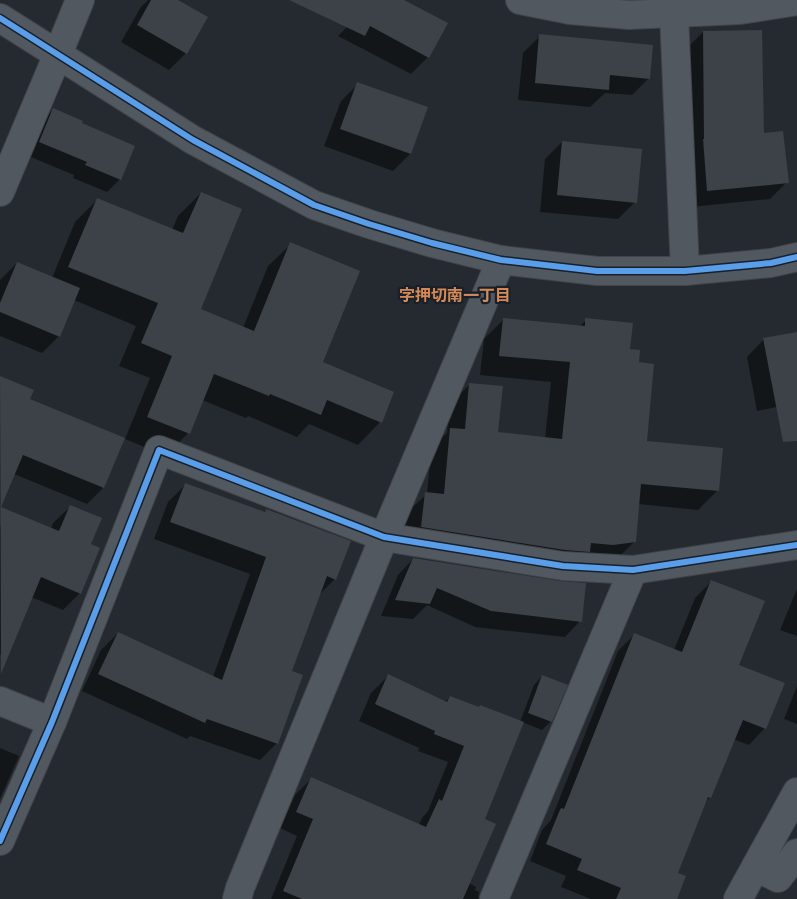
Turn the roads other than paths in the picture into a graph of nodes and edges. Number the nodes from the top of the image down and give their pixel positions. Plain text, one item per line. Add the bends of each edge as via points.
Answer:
1 (80, 0) edge
2 (520, 0) edge
3 (797, 1) edge
4 (674, 7) edge
5 (0, 18) edge
6 (58, 54) junction
7 (0, 192) edge
8 (797, 257) edge
9 (501, 260) junction
10 (686, 272) junction
11 (384, 537) junction
12 (797, 545) edge
13 (633, 570) junction
14 (0, 701) edge
15 (52, 722) junction
16 (797, 792) edge
17 (0, 840) edge
18 (797, 853) edge
19 (756, 866) junction
20 (237, 899) edge
21 (494, 899) edge
22 (738, 899) edge

1 - 6 street
2 - 4 street via 570,10 629,15
3 - 4 street via 740,10
4 - 10 street
5 - 6 street
6 - 7 street
6 - 9 street via 193,140 314,205 432,243
8 - 10 street
9 - 10 street via 597,271
9 - 11 street
11 - 13 street via 563,566
11 - 15 street via 159,450
11 - 20 street
12 - 13 street
13 - 21 street
14 - 15 street
15 - 17 street
16 - 19 street
18 - 19 street via 778,878
19 - 22 street

